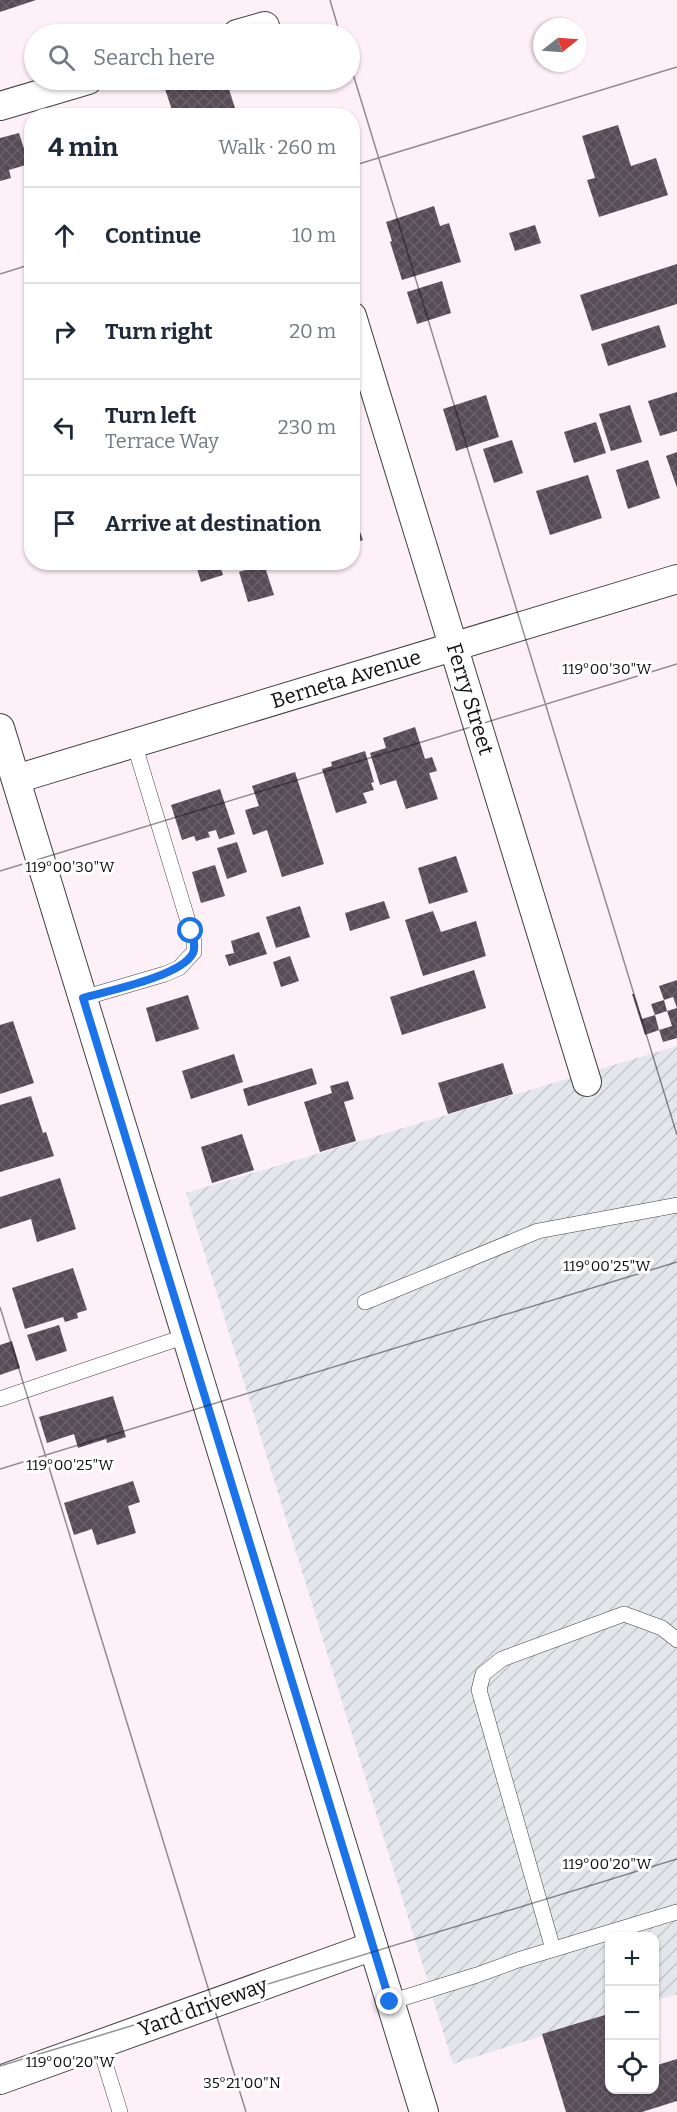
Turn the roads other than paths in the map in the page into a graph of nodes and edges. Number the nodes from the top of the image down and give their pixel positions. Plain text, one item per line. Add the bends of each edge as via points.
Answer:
1 (54, 90) edge
2 (0, 106) edge
3 (360, 342) edge
4 (677, 579) edge
5 (453, 646) junction
6 (0, 728) edge
7 (134, 743) junction
8 (16, 779) junction
9 (83, 998) junction
10 (587, 1082) dead end
11 (677, 1205) edge
12 (365, 1302) dead end
13 (186, 1336) junction
14 (0, 1399) edge
15 (677, 1640) edge
16 (677, 1912) edge
17 (373, 1946) junction
18 (553, 1950) junction
19 (390, 2002) junction
20 (99, 2044) junction
21 (0, 2080) edge
22 (120, 2112) edge
23 (424, 2112) edge

1 - 2 street
3 - 5 street, Ferry Street
4 - 5 street, Berneta Avenue
5 - 7 street, Berneta Avenue
5 - 10 street, Ferry Street
6 - 8 street
7 - 8 street, Berneta Avenue
7 - 9 lane via 194,941 194,952 178,968 165,974
8 - 9 street
9 - 13 street
11 - 12 lane via 538,1231
13 - 14 lane
13 - 17 street
15 - 18 lane via 662,1628 624,1614 502,1659 483,1674 479,1690
16 - 18 lane
17 - 19 street
17 - 20 street, Yard driveway
18 - 19 lane
19 - 23 street
20 - 21 street, Yard driveway
20 - 22 lane

